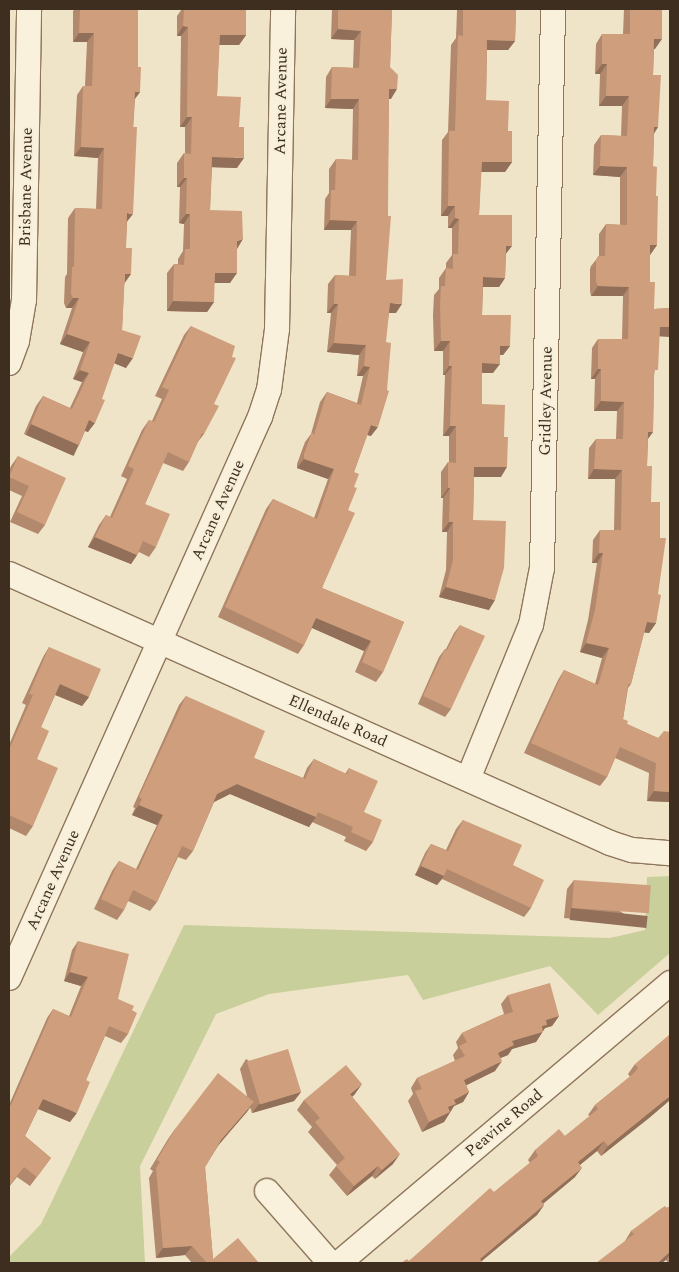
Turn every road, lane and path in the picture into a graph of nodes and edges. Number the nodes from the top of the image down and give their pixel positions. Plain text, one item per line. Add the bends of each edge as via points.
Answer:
1 (29, 9) edge
2 (283, 9) edge
3 (553, 9) edge
4 (9, 363) edge
5 (9, 574) edge
6 (159, 641) junction
7 (468, 779) junction
8 (670, 853) edge
9 (9, 978) edge
10 (670, 983) edge
11 (267, 1191) dead end
12 (330, 1263) edge
13 (338, 1263) edge

1 - 4 street, Brisbane Avenue via 24,300 17,341
2 - 6 street, Arcane Avenue via 278,320 269,390 260,417
3 - 7 street, Gridley Avenue via 542,568 531,625
5 - 6 street, Ellendale Road
6 - 7 street, Ellendale Road
6 - 9 street, Arcane Avenue
7 - 8 street, Ellendale Road via 610,843 632,850
10 - 13 street, Peavine Road
11 - 12 street

